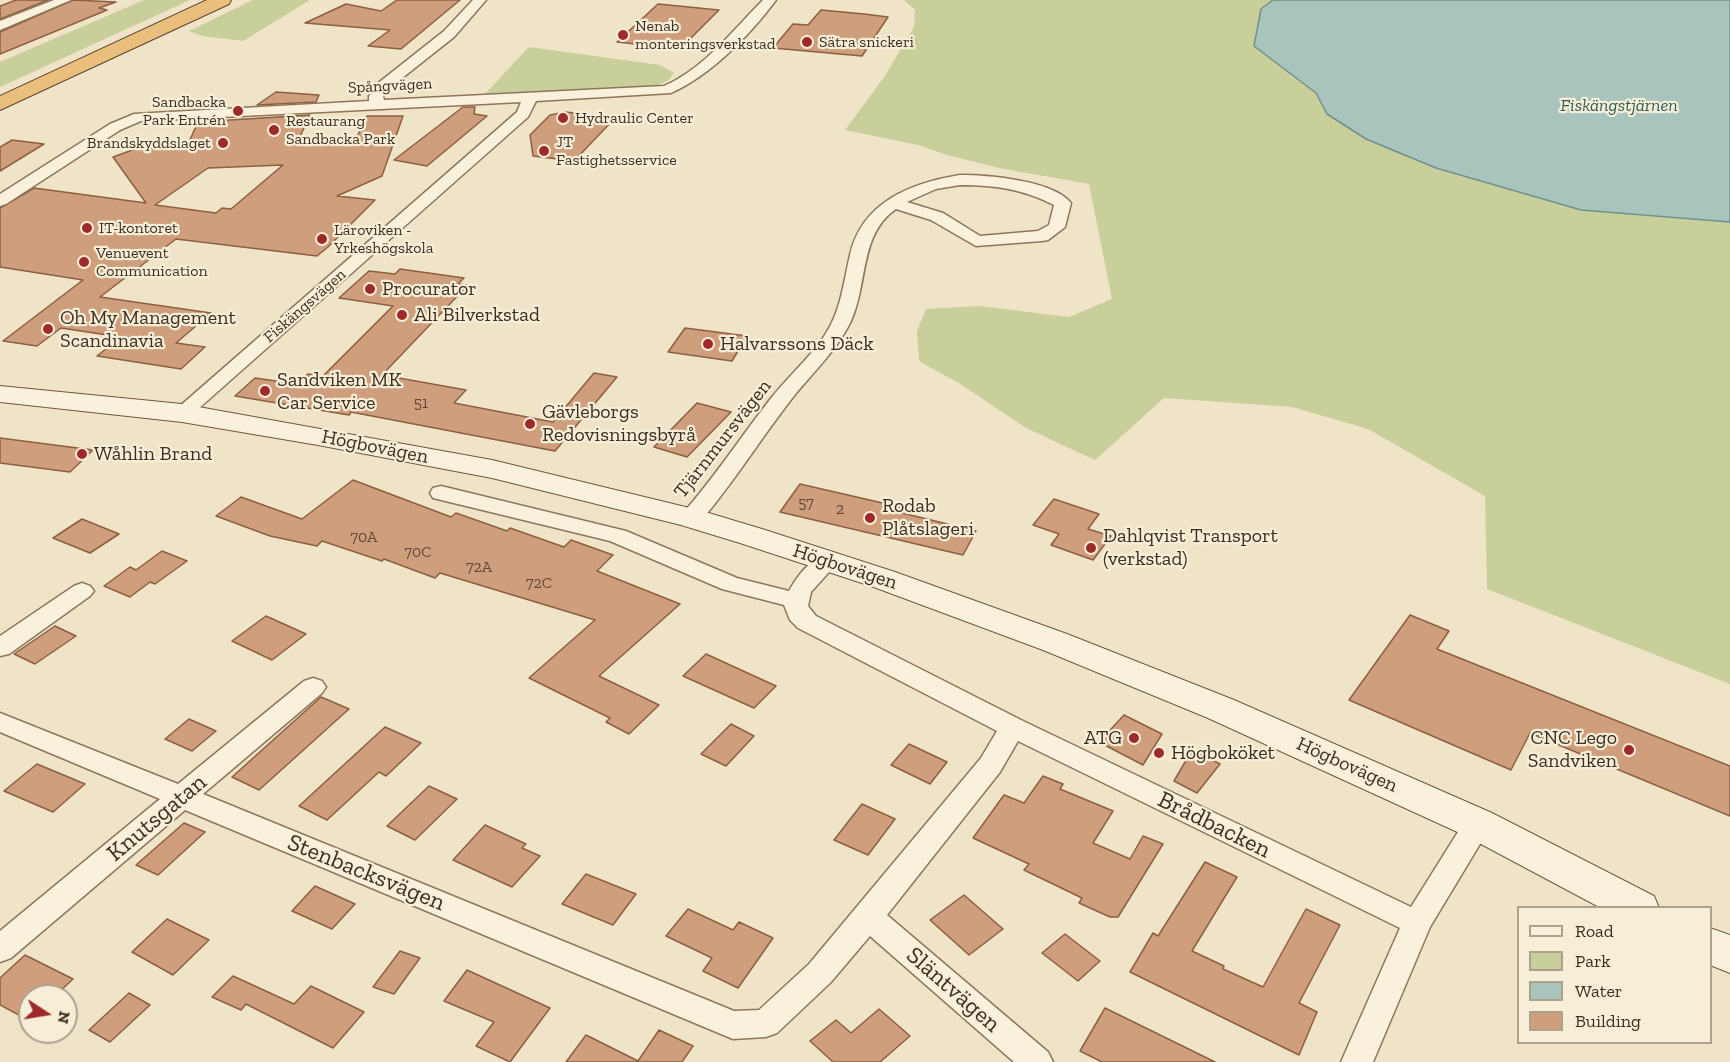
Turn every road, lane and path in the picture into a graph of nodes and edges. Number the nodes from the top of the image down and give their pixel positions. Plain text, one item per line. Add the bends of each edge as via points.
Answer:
1 (65, 0) edge
2 (206, 0) edge
3 (222, 0) edge
4 (480, 0) edge
5 (770, 0) edge
6 (2, 24) edge
7 (0, 96) edge
8 (530, 98) junction
9 (0, 104) edge
10 (377, 104) junction
11 (0, 201) edge
12 (892, 203) junction
13 (0, 394) edge
14 (182, 414) junction
15 (441, 493) dead end
16 (691, 518) junction
17 (827, 561) junction
18 (82, 591) dead end
19 (795, 600) junction
20 (0, 648) edge
21 (313, 687) dead end
22 (0, 722) edge
23 (1012, 726) junction
24 (182, 797) junction
25 (1478, 824) junction
26 (1635, 906) edge
27 (868, 917) junction
28 (1417, 923) junction
29 (1712, 946) edge
30 (0, 949) edge
31 (1730, 955) edge
32 (1037, 1062) edge
33 (1357, 1062) edge

1 - 6 street
2 - 7 highway
3 - 9 highway
4 - 10 street via 449,34 382,87 376,96
5 - 8 street, Spångvägen via 706,65 676,87 651,92
8 - 10 street, Spångvägen
8 - 14 street, Fiskängsvägen via 523,114
10 - 11 street, Spångvägen via 140,117 115,128
12 - 12 street, Tjärnmursvägen via 932,183 968,180 1021,185 1047,192 1063,203 1057,227 1042,236 976,241 939,216
12 - 16 street, Tjärnmursvägen via 868,229 855,267 851,299 830,342
13 - 14 main road, Högbovägen
14 - 16 main road, Högbovägen via 492,469
15 - 19 street via 618,536 730,584
16 - 17 main road, Högbovägen
17 - 19 street
17 - 25 main road, Högbovägen via 1126,669
18 - 20 street
19 - 23 street, Brådbacken via 795,609 807,622
21 - 24 street, Knutsgatan
22 - 24 street, Stenbacksvägen
23 - 27 street via 991,765
23 - 28 street, Brådbacken
24 - 27 street, Stenbacksvägen via 733,1025 766,1023 820,973
24 - 30 street, Knutsgatan
25 - 26 main road, Högbovägen
25 - 28 street
27 - 32 street, Släntvägen
28 - 33 street
29 - 31 main road

